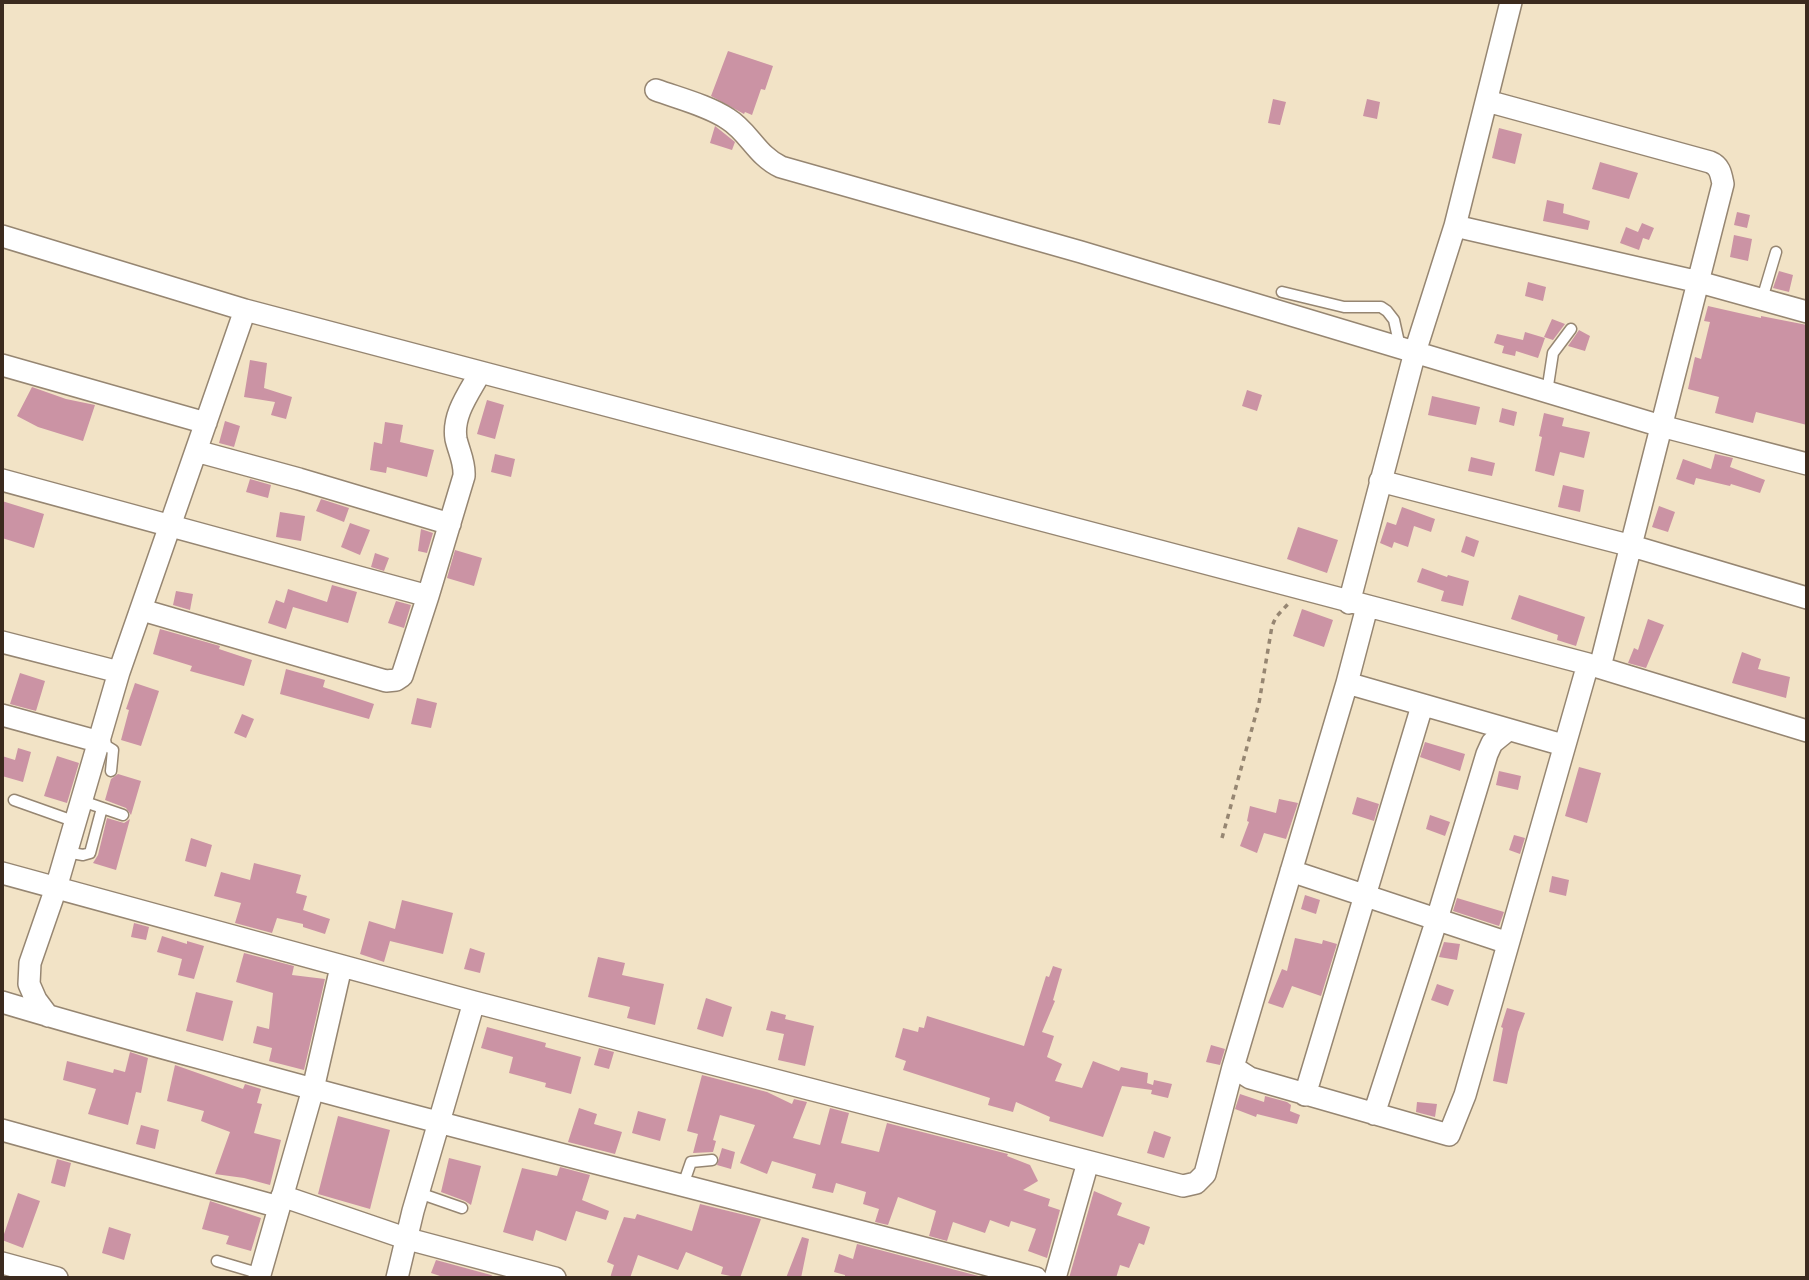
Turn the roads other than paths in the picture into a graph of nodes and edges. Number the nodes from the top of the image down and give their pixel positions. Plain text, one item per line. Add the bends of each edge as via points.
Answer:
1 (1511, 2) edge
2 (656, 90) dead end
3 (1487, 101) junction
4 (1455, 226) junction
5 (2, 236) edge
6 (1776, 252) dead end
7 (1699, 282) junction
8 (1282, 292) dead end
9 (1762, 299) junction
10 (245, 310) junction
11 (1807, 312) edge
12 (1571, 329) dead end
13 (1407, 349) junction
14 (2, 365) edge
15 (480, 373) junction
16 (1547, 392) junction
17 (206, 422) junction
18 (1661, 426) junction
19 (197, 451) junction
20 (1807, 464) edge
21 (2, 480) edge
22 (1380, 481) junction
23 (450, 524) junction
24 (171, 527) junction
25 (1632, 546) junction
26 (428, 596) junction
27 (1807, 598) edge
28 (1358, 605) junction
29 (142, 610) junction
30 (2, 642) edge
31 (1594, 666) junction
32 (119, 673) junction
33 (1347, 684) junction
34 (1422, 706) junction
35 (2, 715) edge
36 (1508, 730) junction
37 (1807, 731) edge
38 (100, 742) junction
39 (1563, 745) junction
40 (111, 771) dead end
41 (14, 800) dead end
42 (92, 804) junction
43 (123, 815) dead end
44 (76, 822) junction
45 (66, 852) junction
46 (1291, 871) junction
47 (2, 873) edge
48 (56, 888) junction
49 (1365, 895) junction
50 (1437, 919) junction
51 (1508, 943) junction
52 (341, 967) junction
53 (2, 1002) edge
54 (474, 1002) junction
55 (48, 1016) junction
56 (1233, 1067) junction
57 (313, 1089) junction
58 (1305, 1095) junction
59 (1374, 1114) junction
60 (439, 1123) junction
61 (2, 1130) edge
62 (712, 1160) dead end
63 (1088, 1162) junction
64 (683, 1185) junction
65 (419, 1193) junction
66 (281, 1202) junction
67 (463, 1208) dead end
68 (408, 1239) junction
69 (217, 1261) dead end
70 (2, 1263) edge
71 (260, 1276) edge
72 (57, 1278) edge
73 (397, 1278) edge
74 (555, 1278) edge
75 (1036, 1278) edge
76 (1055, 1278) edge

1 - 3 street
2 - 13 street via 724,116 762,156 780,167
3 - 4 street
3 - 7 street via 1715,164 1723,184
4 - 7 street
4 - 13 street
5 - 10 street
6 - 9 lane
7 - 9 street
7 - 18 street
8 - 13 lane via 1344,307 1381,307 1394,320
9 - 11 street
10 - 15 street
10 - 17 street
12 - 16 lane via 1553,353
13 - 16 street
13 - 22 street
14 - 17 street
15 - 23 street via 456,420 464,476
15 - 28 street
16 - 18 street
17 - 19 street
18 - 20 street
18 - 25 street
19 - 23 street
19 - 24 street
21 - 24 street
22 - 25 street
22 - 28 street
23 - 26 street
24 - 26 street
24 - 29 street
25 - 27 street
25 - 31 street
26 - 29 street via 402,676 386,681
28 - 31 street
28 - 33 street
29 - 32 street
30 - 32 street
31 - 37 street
31 - 39 street
32 - 38 street
33 - 34 street
33 - 46 street
34 - 36 street
34 - 49 street
35 - 38 street
36 - 39 street
36 - 50 street via 1487,754
38 - 40 lane via 113,750
38 - 42 street
39 - 51 street
41 - 44 lane
42 - 43 lane
42 - 44 street
42 - 45 lane via 90,853
44 - 45 street
45 - 48 street
46 - 49 street
46 - 56 street
47 - 48 street
48 - 52 street
48 - 55 street via 30,963 29,984
49 - 50 street
49 - 58 street
50 - 51 street
50 - 59 street
51 - 59 street via 1465,1095 1449,1135
52 - 54 street
52 - 57 street
53 - 55 street
54 - 60 street
54 - 63 street
55 - 57 street
56 - 58 street via 1250,1078
56 - 63 street via 1205,1174 1196,1183 1183,1186
57 - 60 street
57 - 66 street
58 - 59 street
60 - 64 street
60 - 65 street
61 - 66 street
62 - 64 lane via 691,1162
63 - 76 street
64 - 75 street
65 - 67 lane
65 - 68 street
66 - 68 street
66 - 71 street
68 - 73 street
68 - 74 street
69 - 71 lane
70 - 72 street

